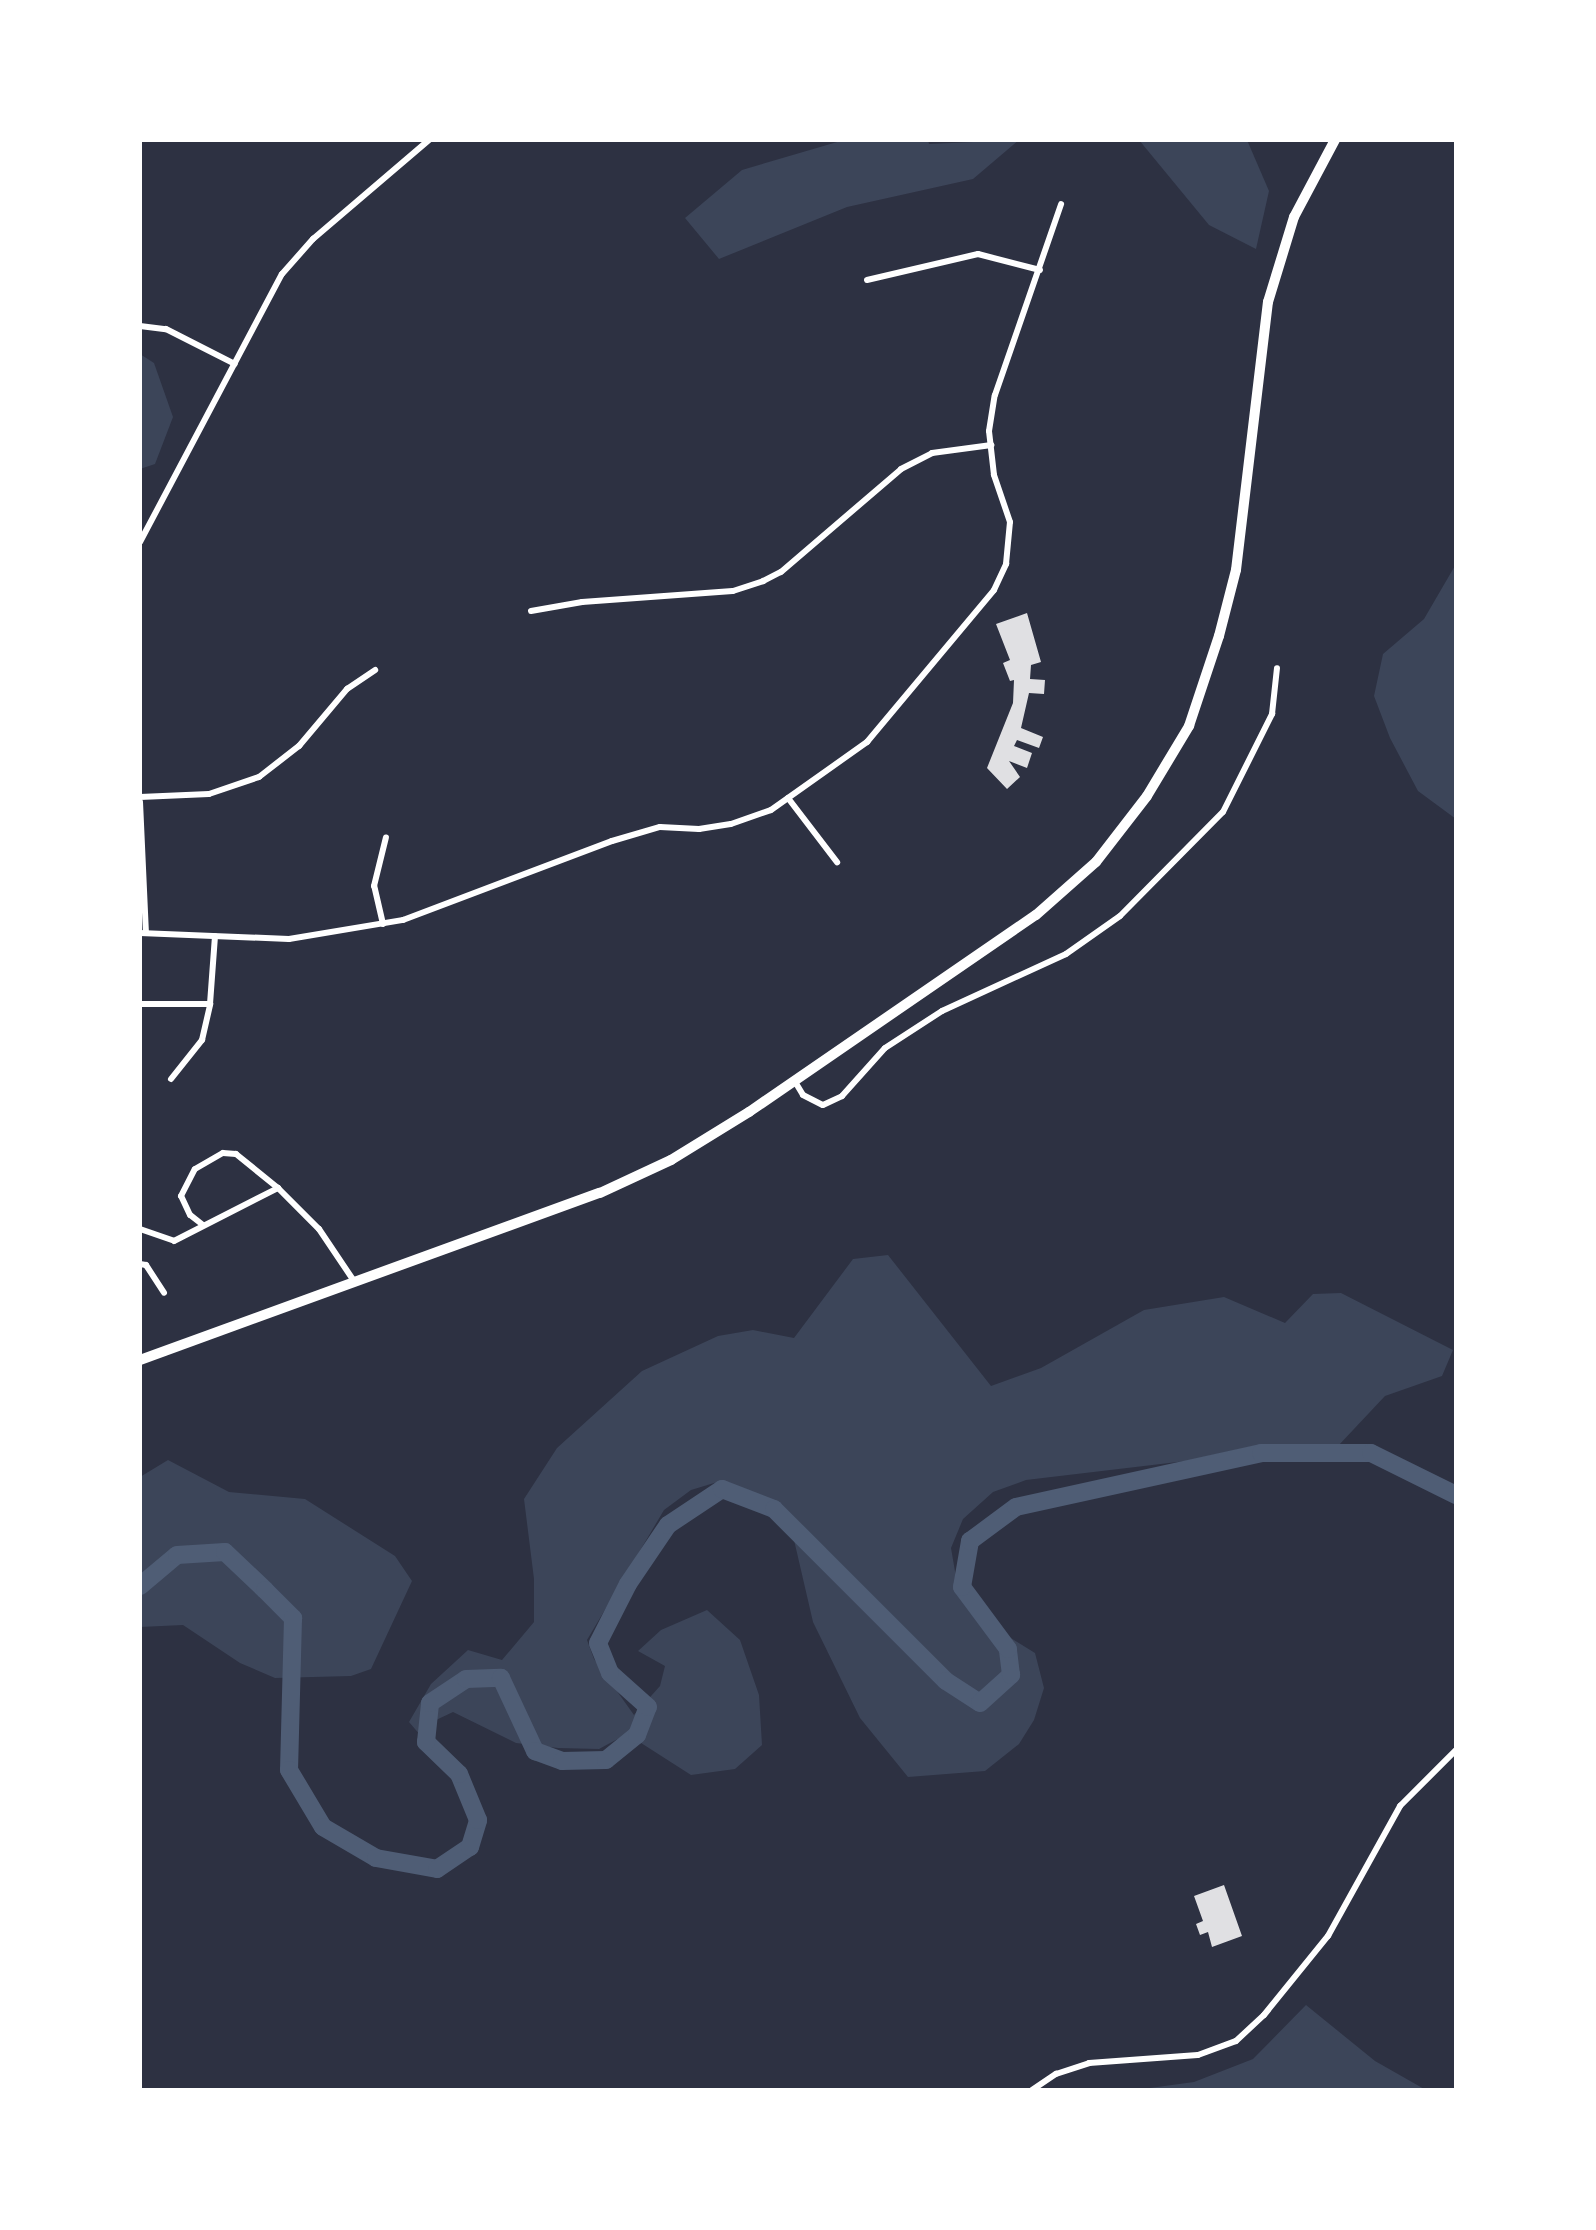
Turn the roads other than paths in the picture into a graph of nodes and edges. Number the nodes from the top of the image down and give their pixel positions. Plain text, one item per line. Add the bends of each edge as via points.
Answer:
1 (429, 140) edge
2 (1334, 140) edge
3 (1061, 204) dead end
4 (1040, 270) junction
5 (866, 280) dead end
6 (140, 326) edge
7 (234, 364) junction
8 (991, 445) junction
9 (140, 542) edge
10 (531, 612) dead end
11 (1277, 668) dead end
12 (375, 670) dead end
13 (788, 798) junction
14 (140, 799) edge
15 (386, 837) dead end
16 (837, 862) dead end
17 (383, 924) junction
18 (143, 932) edge
19 (215, 936) junction
20 (140, 1004) edge
21 (210, 1004) junction
22 (171, 1079) dead end
23 (794, 1080) junction
24 (278, 1188) junction
25 (203, 1224) junction
26 (140, 1229) edge
27 (140, 1264) edge
28 (354, 1281) junction
29 (164, 1292) dead end
30 (140, 1360) edge
31 (1456, 1750) edge
32 (1032, 2090) edge

1 - 7 street via 292,260
2 - 23 highway via 1294,217 1268,302 1236,570 1189,726 1096,862 1036,915
3 - 4 street
4 - 5 street via 978,254
4 - 8 street via 995,395
6 - 7 street via 166,329
7 - 9 street
8 - 10 street via 932,453 902,469 782,572 762,581 732,591
8 - 13 street via 1010,522 1006,564 994,590 867,742
11 - 23 street via 1272,714 1223,812 1120,916 1066,954 942,1012 885,1048 842,1096 823,1105
12 - 14 street via 258,777 209,794
13 - 16 street
13 - 17 street via 731,824 660,827 612,841
14 - 18 street
15 - 17 street via 374,886
17 - 19 street via 304,938
18 - 19 street
19 - 21 street
20 - 21 street
21 - 22 street via 202,1040
23 - 28 highway via 671,1160 600,1193
24 - 25 street
24 - 25 street via 236,1154 223,1153 195,1170 182,1196 190,1216
24 - 28 street via 319,1229
25 - 26 street via 174,1241
27 - 29 street
28 - 30 highway
31 - 32 street via 1400,1806 1328,1936 1236,2041 1198,2055 1088,2064

